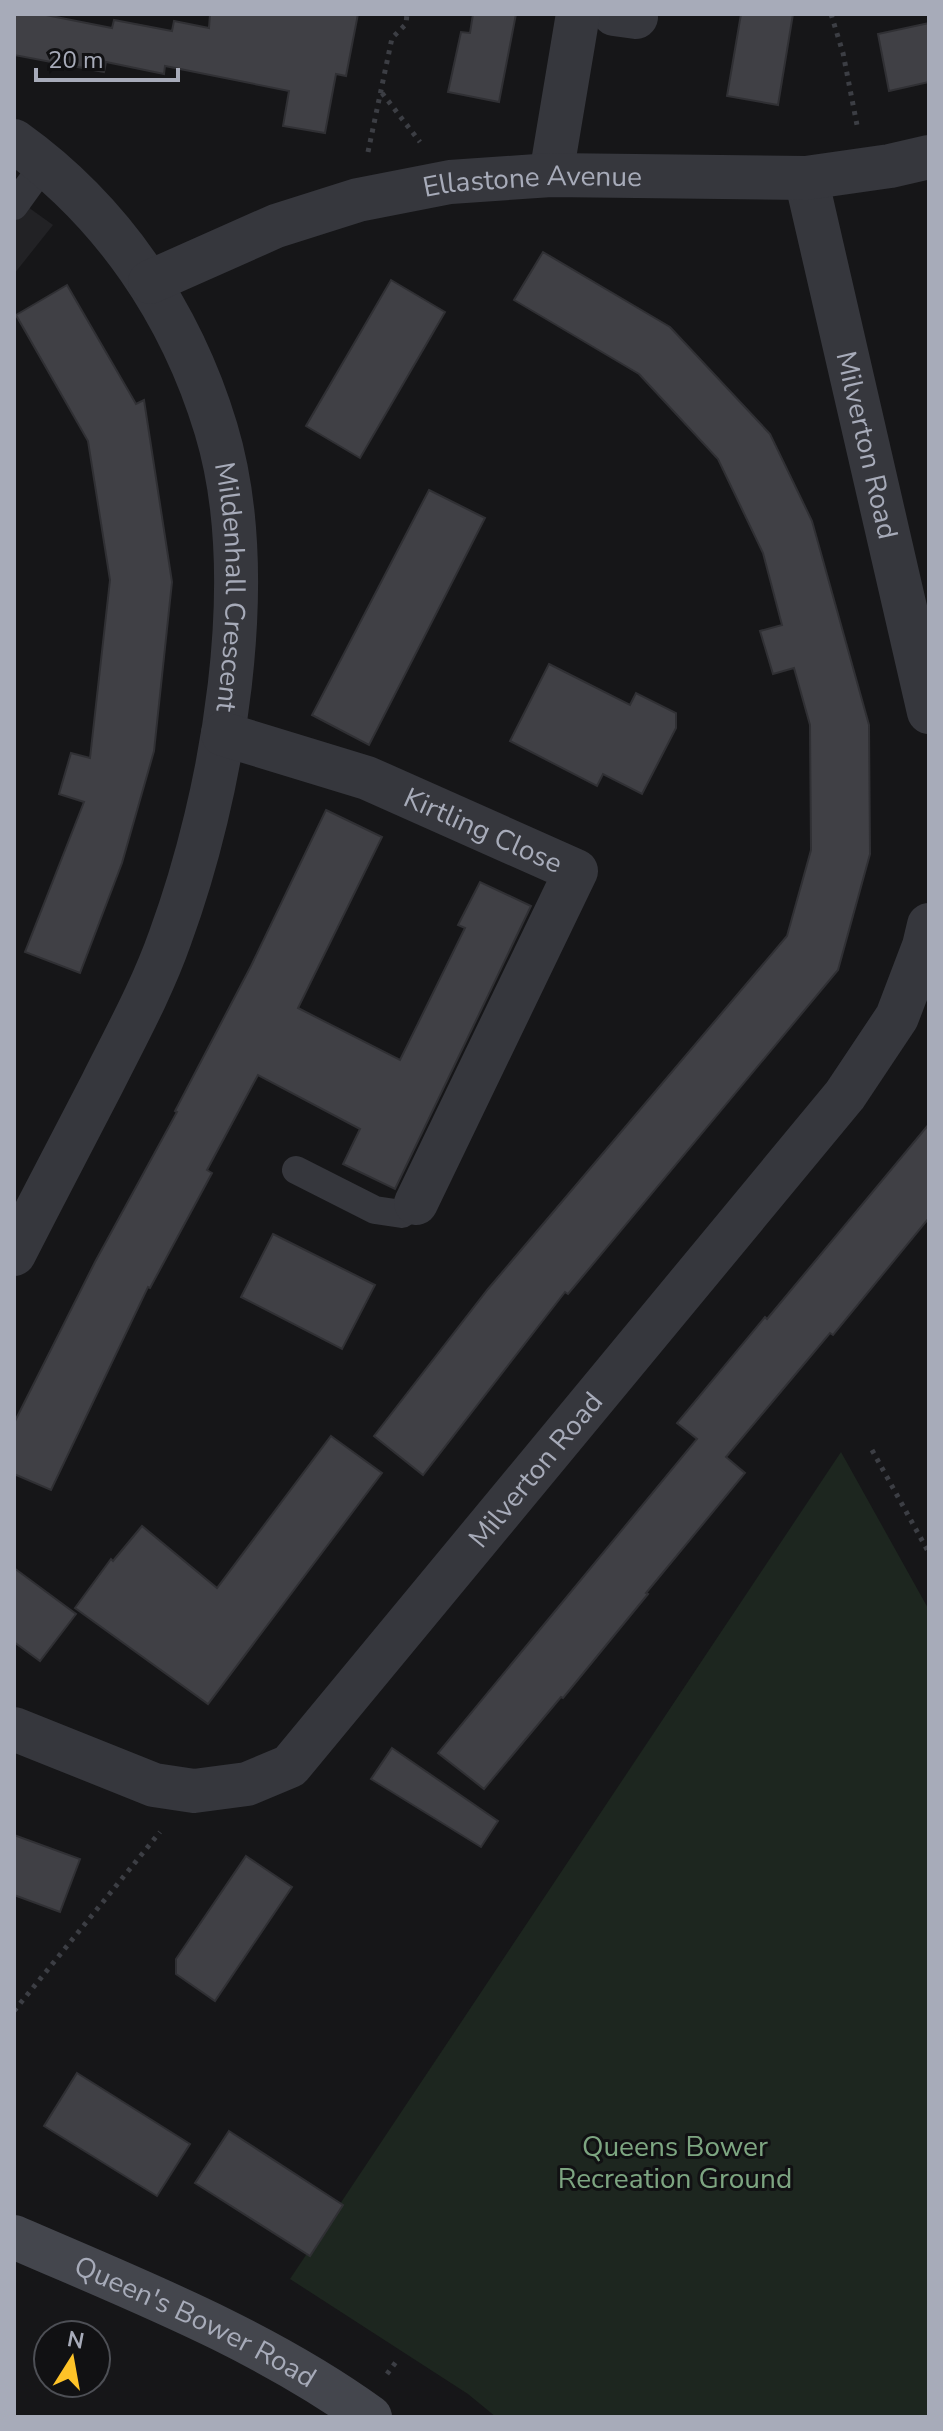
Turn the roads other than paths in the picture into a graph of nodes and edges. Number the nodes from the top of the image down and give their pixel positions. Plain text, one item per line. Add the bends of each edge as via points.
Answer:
1 (578, 14) edge
2 (30, 152) edge
3 (929, 157) edge
4 (551, 175) junction
5 (806, 178) junction
6 (14, 206) edge
7 (150, 282) junction
8 (929, 712) edge
9 (223, 734) junction
10 (929, 925) edge
11 (296, 1170) dead end
12 (416, 1203) joint
13 (14, 1254) edge
14 (14, 1729) edge
15 (14, 2237) edge
16 (370, 2417) edge

1 - 4 street
2 - 6 lane
2 - 7 street, Mildenhall Crescent via 100,215
3 - 5 street, Ellastone Avenue
4 - 5 street, Ellastone Avenue
4 - 7 street, Ellastone Avenue via 450,182 358,200 276,226
5 - 8 street, Milverton Road
7 - 9 street, Mildenhall Crescent via 188,355 216,430 230,498 236,583
9 - 12 street, Kirtling Close via 367,778 576,871
9 - 13 street, Mildenhall Crescent via 192,872 170,940
10 - 14 street, Milverton Road via 897,1017 845,1095 290,1766 247,1784 194,1791 154,1785
11 - 12 lane via 375,1210 402,1214
15 - 16 street, Queen's Bower Road via 182,2310 288,2365

